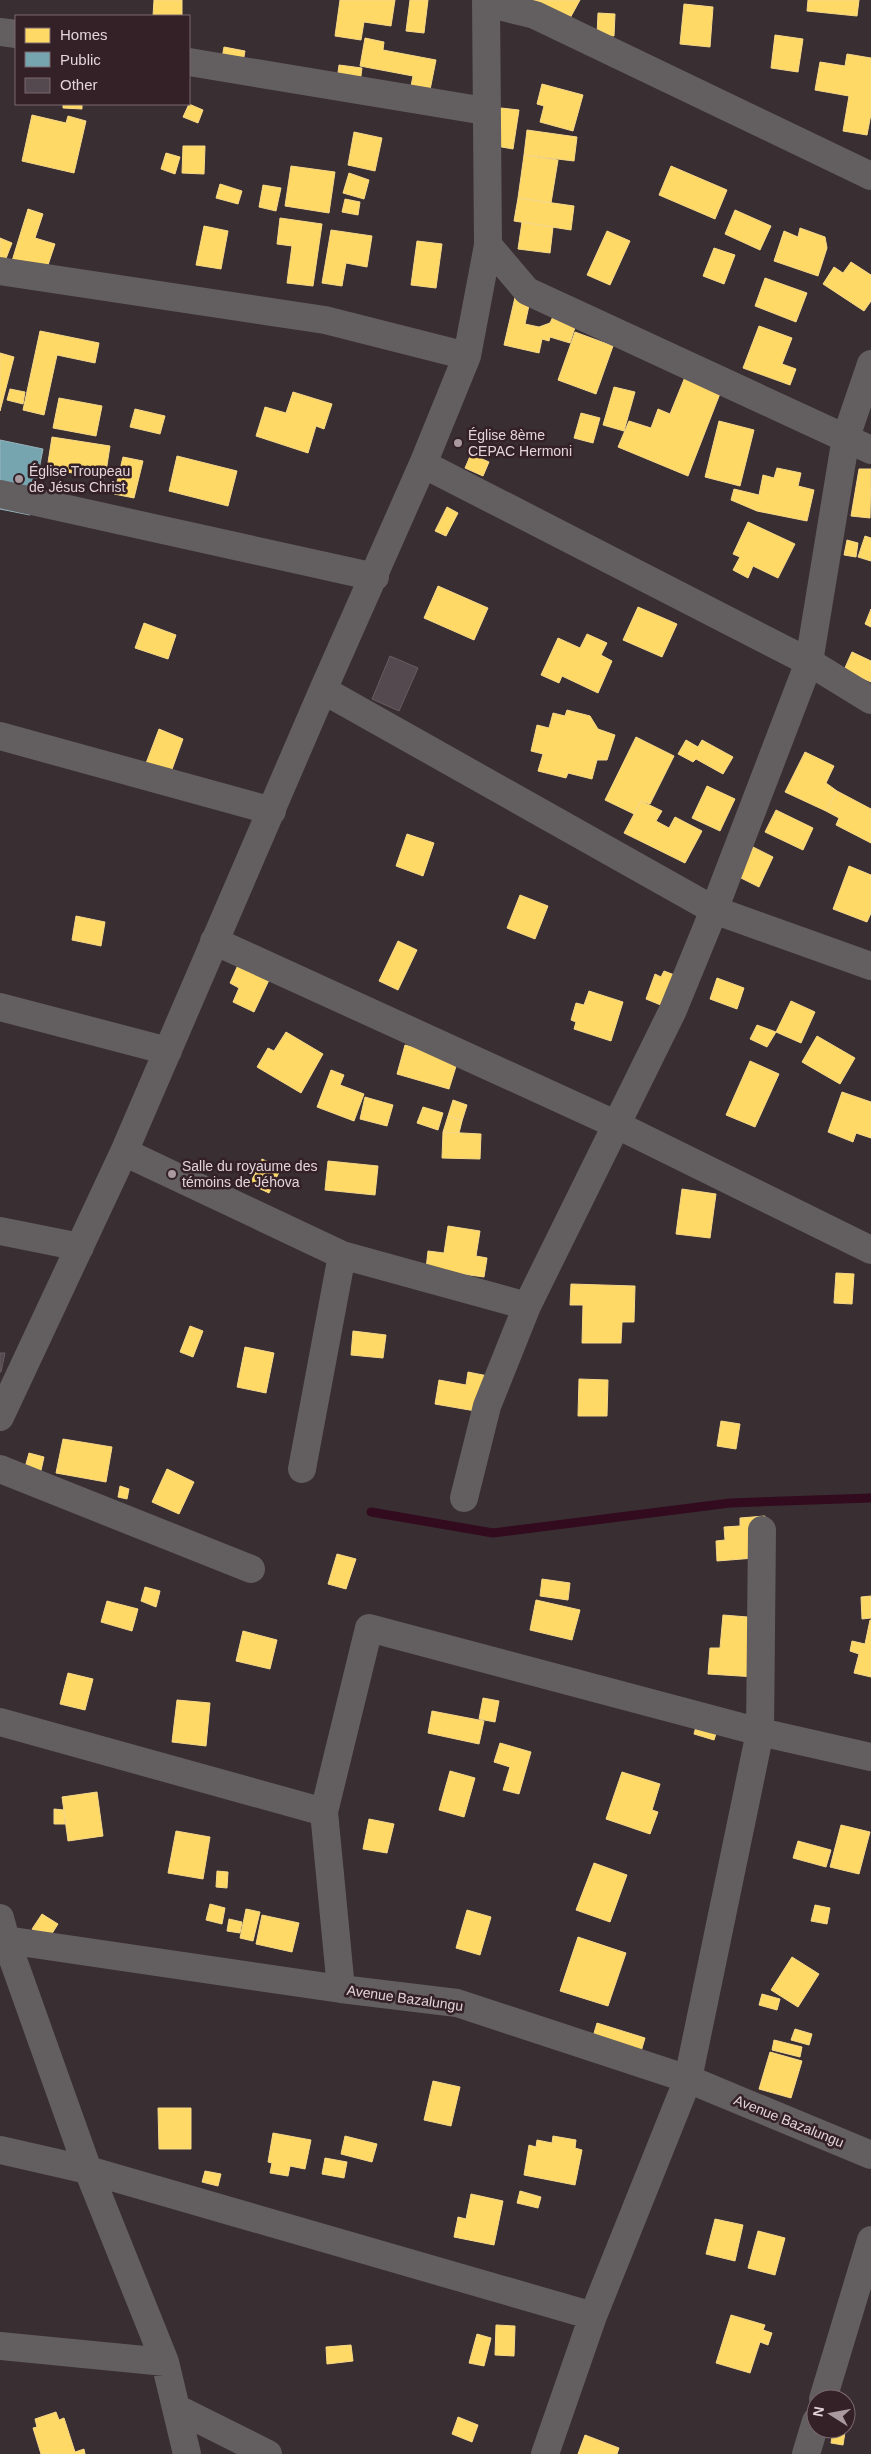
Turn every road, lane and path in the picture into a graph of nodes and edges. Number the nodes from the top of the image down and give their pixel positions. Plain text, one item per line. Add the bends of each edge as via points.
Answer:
1 (487, 2) edge
2 (0, 32) edge
3 (15, 34) edge
4 (190, 62) edge
5 (485, 111) junction
6 (871, 176) edge
7 (488, 245) junction
8 (0, 271) edge
9 (467, 356) junction
10 (871, 364) edge
11 (846, 437) junction
12 (871, 450) edge
13 (423, 464) junction
14 (0, 494) edge
15 (375, 577) junction
16 (809, 662) junction
17 (322, 690) junction
18 (871, 700) edge
19 (0, 736) edge
20 (272, 811) junction
21 (714, 910) junction
22 (214, 941) junction
23 (871, 966) edge
24 (0, 1007) edge
25 (168, 1051) junction
26 (618, 1125) junction
27 (124, 1152) junction
28 (0, 1231) edge
29 (80, 1247) junction
30 (871, 1250) edge
31 (342, 1254) junction
32 (527, 1306) junction
33 (0, 1417) edge
34 (0, 1469) edge
35 (302, 1469) dead end
36 (464, 1498) dead end
37 (762, 1530) dead end
38 (251, 1569) dead end
39 (0, 1722) edge
40 (760, 1732) junction
41 (871, 1757) edge
42 (324, 1812) junction
43 (3, 1929) edge
44 (341, 1989) junction
45 (688, 2079) junction
46 (0, 2150) edge
47 (871, 2155) edge
48 (88, 2170) junction
49 (871, 2240) edge
50 (593, 2316) junction
51 (0, 2346) edge
52 (165, 2362) junction
53 (826, 2389) edge
54 (176, 2408) junction
55 (811, 2439) edge
56 (187, 2454) edge
57 (268, 2454) edge
58 (545, 2454) edge
59 (806, 2454) edge

1 - 5 street
1 - 6 street via 535,15
2 - 3 street
4 - 5 street
5 - 7 street
7 - 9 street
7 - 11 street via 527,291
8 - 9 street via 325,320
9 - 13 street
10 - 11 street
11 - 12 street
11 - 16 street
13 - 15 street
13 - 16 street
14 - 15 street
15 - 17 street
16 - 18 street
16 - 21 street
17 - 20 street
17 - 21 street
19 - 20 street
20 - 22 street
21 - 23 street
21 - 26 street via 673,1010
22 - 25 street
22 - 26 street
24 - 25 street
25 - 27 street
26 - 30 street
26 - 32 street
27 - 29 street
27 - 31 street
28 - 29 street
29 - 33 street
31 - 32 street
31 - 35 street
32 - 36 street via 486,1406
34 - 38 street
37 - 40 street
39 - 42 street
40 - 41 street
40 - 42 street via 369,1628
40 - 45 street
42 - 44 street
43 - 44 street, Avenue Bazalungu
43 - 48 street
44 - 45 street, Avenue Bazalungu via 457,2003
45 - 47 street, Avenue Bazalungu
45 - 50 street
46 - 48 street
48 - 50 street
48 - 52 street
49 - 53 street
50 - 58 street
51 - 52 street
52 - 54 street
54 - 56 street
54 - 57 street
55 - 59 street

